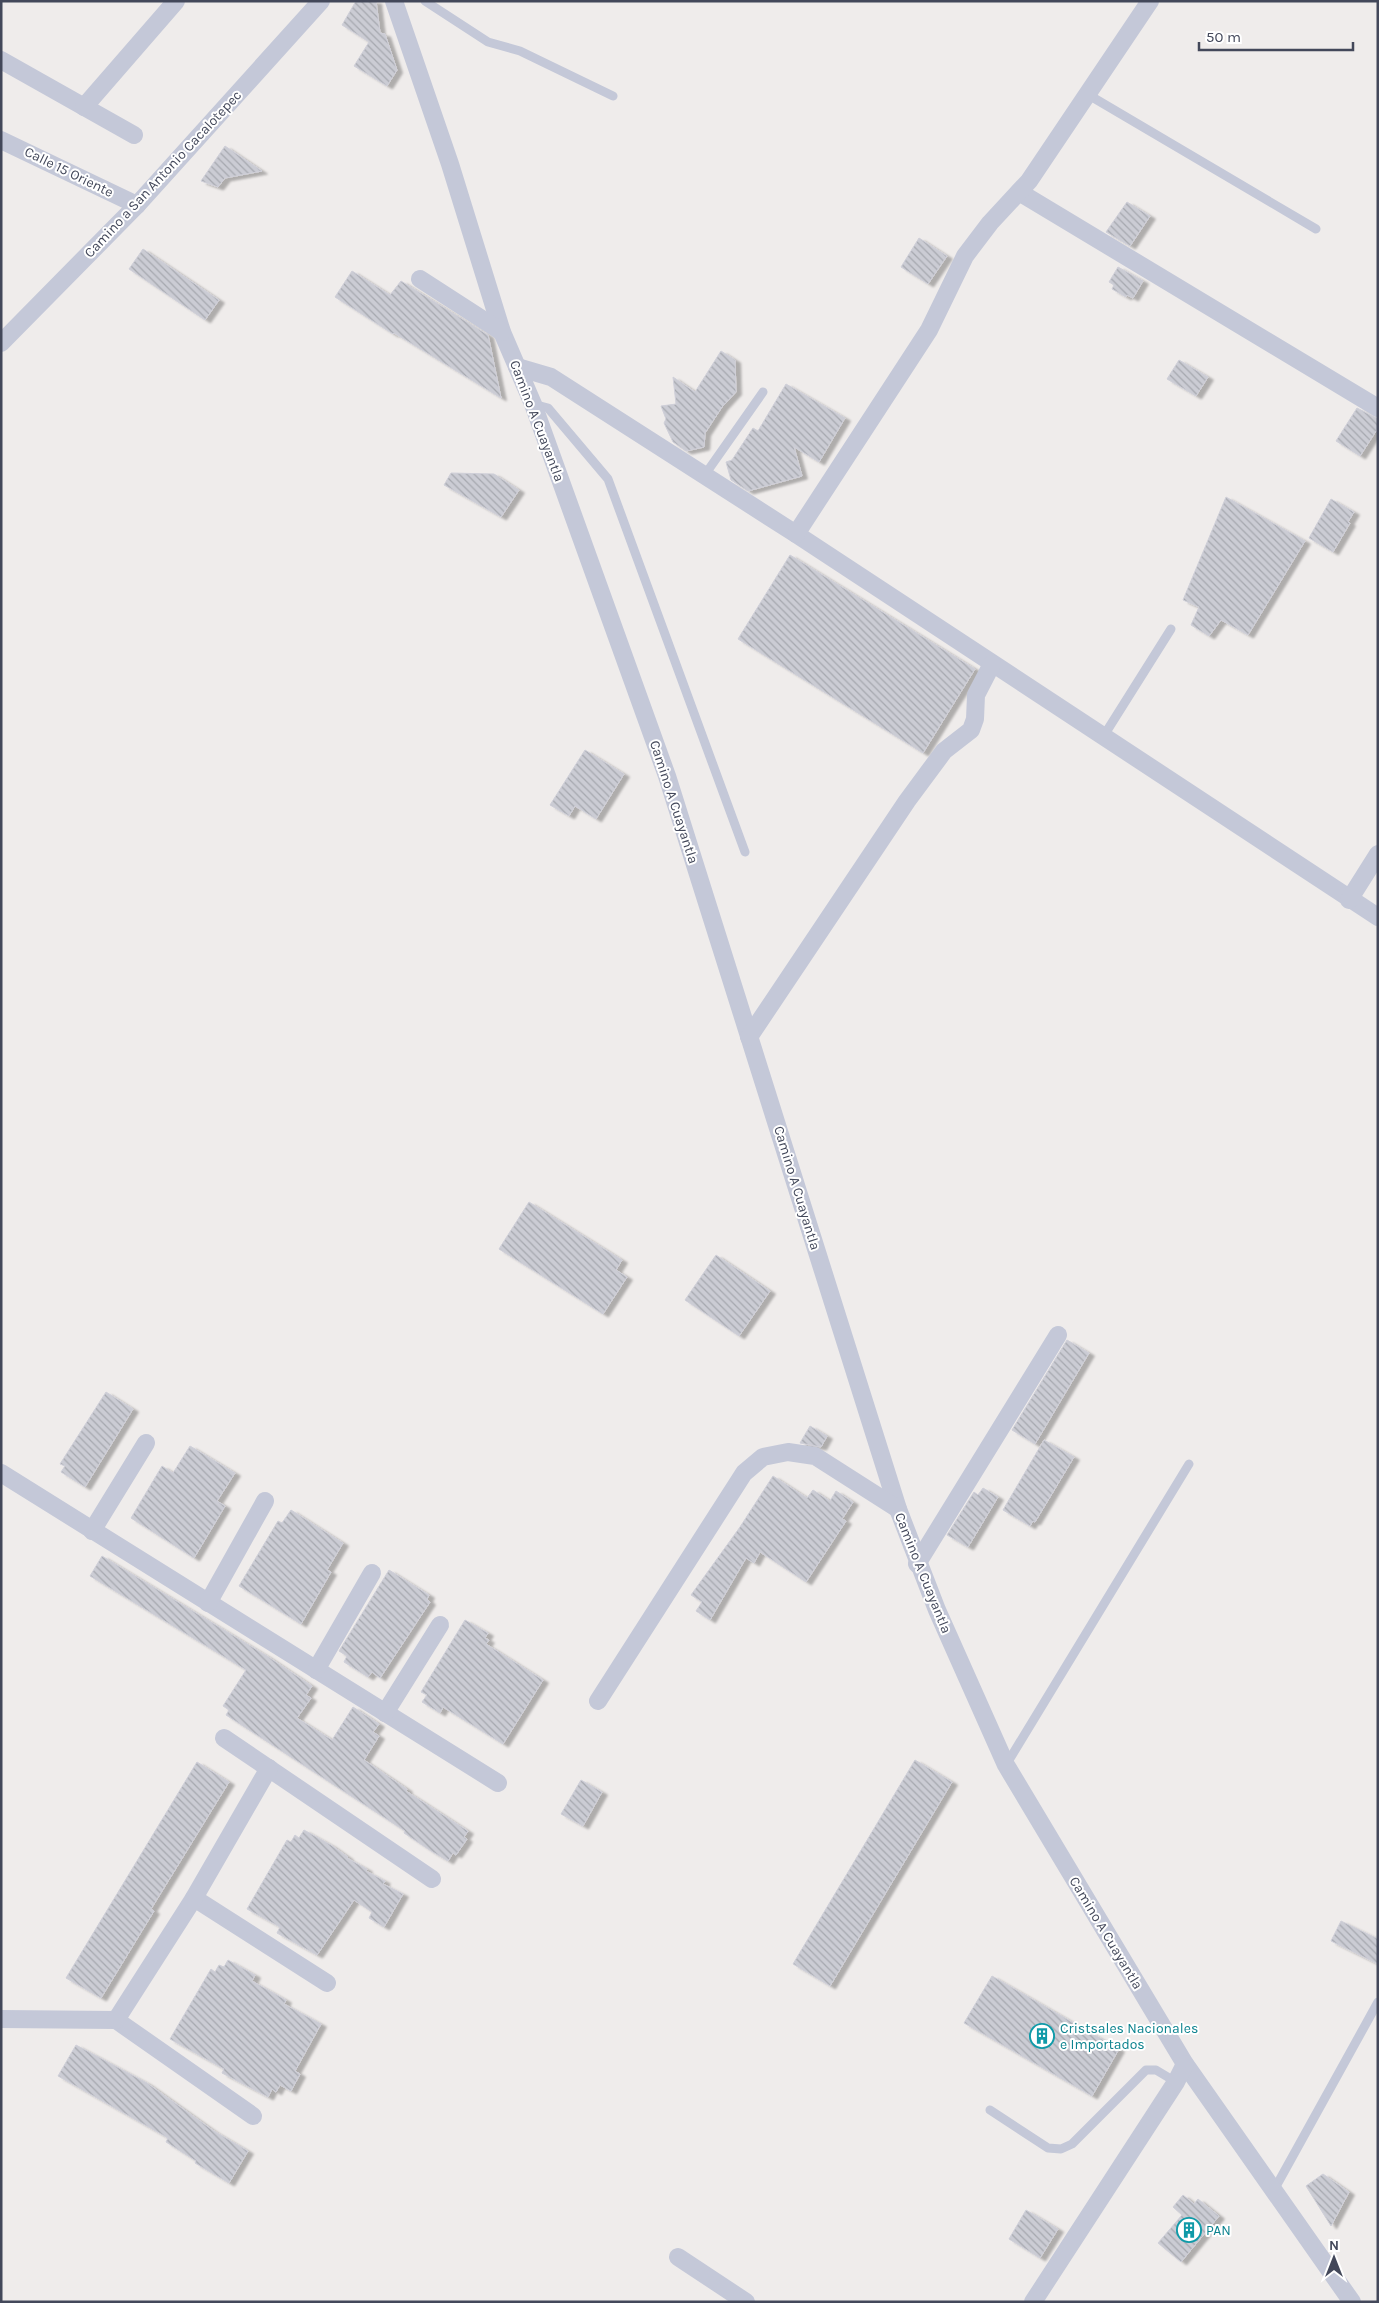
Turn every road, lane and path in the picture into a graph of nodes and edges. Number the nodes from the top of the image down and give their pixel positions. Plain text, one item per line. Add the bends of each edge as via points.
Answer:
1 (176, 1) edge
2 (321, 1) edge
3 (394, 1) edge
4 (425, 1) edge
5 (1150, 1) edge
6 (1, 60) edge
7 (1087, 94) junction
8 (613, 96) dead end
9 (84, 107) junction
10 (134, 135) dead end
11 (1, 140) edge
12 (1019, 192) junction
13 (137, 204) junction
14 (1316, 229) dead end
15 (420, 279) dead end
16 (502, 332) junction
17 (1, 343) edge
18 (517, 368) junction
19 (763, 392) dead end
20 (533, 404) junction
21 (1378, 408) edge
22 (704, 476) junction
23 (796, 534) junction
24 (1171, 629) dead end
25 (992, 664) junction
26 (1103, 737) junction
27 (745, 852) dead end
28 (1378, 854) edge
29 (1349, 900) junction
30 (1378, 917) edge
31 (749, 1037) junction
32 (1058, 1335) dead end
33 (146, 1443) dead end
34 (1189, 1464) dead end
35 (1, 1473) edge
36 (265, 1501) dead end
37 (898, 1509) junction
38 (92, 1530) junction
39 (918, 1564) junction
40 (372, 1572) dead end
41 (208, 1603) junction
42 (440, 1625) dead end
43 (316, 1670) junction
44 (598, 1701) dead end
45 (385, 1713) junction
46 (224, 1738) dead end
47 (1006, 1766) junction
48 (269, 1768) junction
49 (498, 1783) dead end
50 (432, 1879) dead end
51 (194, 1898) junction
52 (327, 1983) dead end
53 (1378, 2002) edge
54 (1, 2018) edge
55 (116, 2020) junction
56 (1185, 2064) junction
57 (1176, 2082) junction
58 (990, 2110) dead end
59 (253, 2116) dead end
60 (1274, 2190) junction
61 (678, 2256) dead end
62 (746, 2302) edge
63 (1033, 2302) edge
64 (1352, 2302) edge

1 - 9 street
2 - 13 street, Camino a San Antonio Cacalotepec
3 - 16 street, Camino A Cuayantla via 450,164
4 - 8 lane via 488,42 520,51
5 - 7 street
6 - 9 street
7 - 12 street
7 - 14 lane
9 - 10 street
11 - 13 street, Calle 15 Oriente
12 - 21 street
12 - 23 street via 965,256 929,330
13 - 17 street, Camino a San Antonio Cacalotepec
15 - 16 street
16 - 18 street, Camino A Cuayantla
18 - 20 street, Camino A Cuayantla
18 - 22 street via 551,377
19 - 22 lane
20 - 27 lane via 548,408 608,479
20 - 31 street, Camino A Cuayantla via 667,776
22 - 23 street
23 - 25 street
24 - 26 lane
25 - 26 street
25 - 31 street via 976,695 971,730 944,751 907,800
26 - 29 street
28 - 29 street
29 - 30 street
31 - 37 street, Camino A Cuayantla
32 - 39 street
33 - 38 street
34 - 47 lane
35 - 38 street
36 - 41 street
37 - 39 street, Camino A Cuayantla
37 - 44 street via 815,1456 788,1452 763,1457 744,1473
38 - 41 street
39 - 47 street, Camino A Cuayantla
40 - 43 street
41 - 43 street
42 - 45 street
43 - 45 street
45 - 49 street
46 - 48 street
47 - 56 street, Camino A Cuayantla
48 - 50 street
48 - 51 street
51 - 52 street
51 - 55 street
53 - 60 lane
54 - 55 street
55 - 59 street
56 - 57 street
56 - 60 street, Camino A Cuayantla
57 - 58 lane via 1156,2070 1146,2070 1072,2144 1061,2149 1048,2148
57 - 63 street
60 - 64 street, Camino A Cuayantla
61 - 62 street

